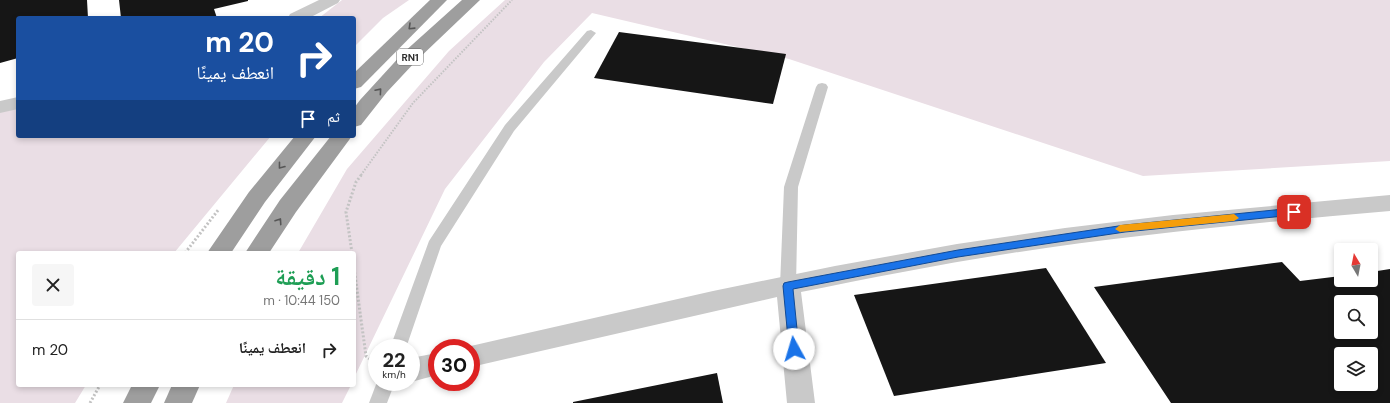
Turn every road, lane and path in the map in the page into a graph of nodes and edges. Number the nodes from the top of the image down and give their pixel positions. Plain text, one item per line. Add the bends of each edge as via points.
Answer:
1 (332, 0) edge
2 (439, 0) edge
3 (472, 0) edge
4 (512, 0) edge
5 (300, 16) edge
6 (591, 32) dead end
7 (356, 81) edge
8 (822, 87) dead end
9 (16, 103) edge
10 (0, 107) edge
11 (356, 119) edge
12 (304, 138) edge
13 (340, 138) edge
14 (1390, 203) edge
15 (220, 251) edge
16 (258, 251) edge
17 (352, 251) edge
18 (356, 283) edge
19 (788, 286) junction
20 (401, 339) edge
21 (480, 354) edge
22 (368, 358) edge
23 (99, 387) edge
24 (145, 387) edge
25 (185, 387) edge
26 (383, 391) edge
27 (90, 403) edge
28 (138, 403) edge
29 (178, 403) edge
30 (378, 403) edge
31 (801, 403) edge

1 - 5 street
2 -> 7 highway, RN1
11 -> 3 highway, RN1 via 395,72
4 - 17 path via 413,103 356,182 346,212
6 - 20 lane via 509,128 434,245
8 - 19 lane via 791,187
9 - 10 street
12 -> 15 highway via 257,197
16 -> 13 highway via 288,206
14 - 19 street via 1125,228 958,253
18 - 22 path
19 - 21 street
19 - 31 street
23 - 27 path
24 - 28 highway
25 - 29 highway
26 - 30 lane

